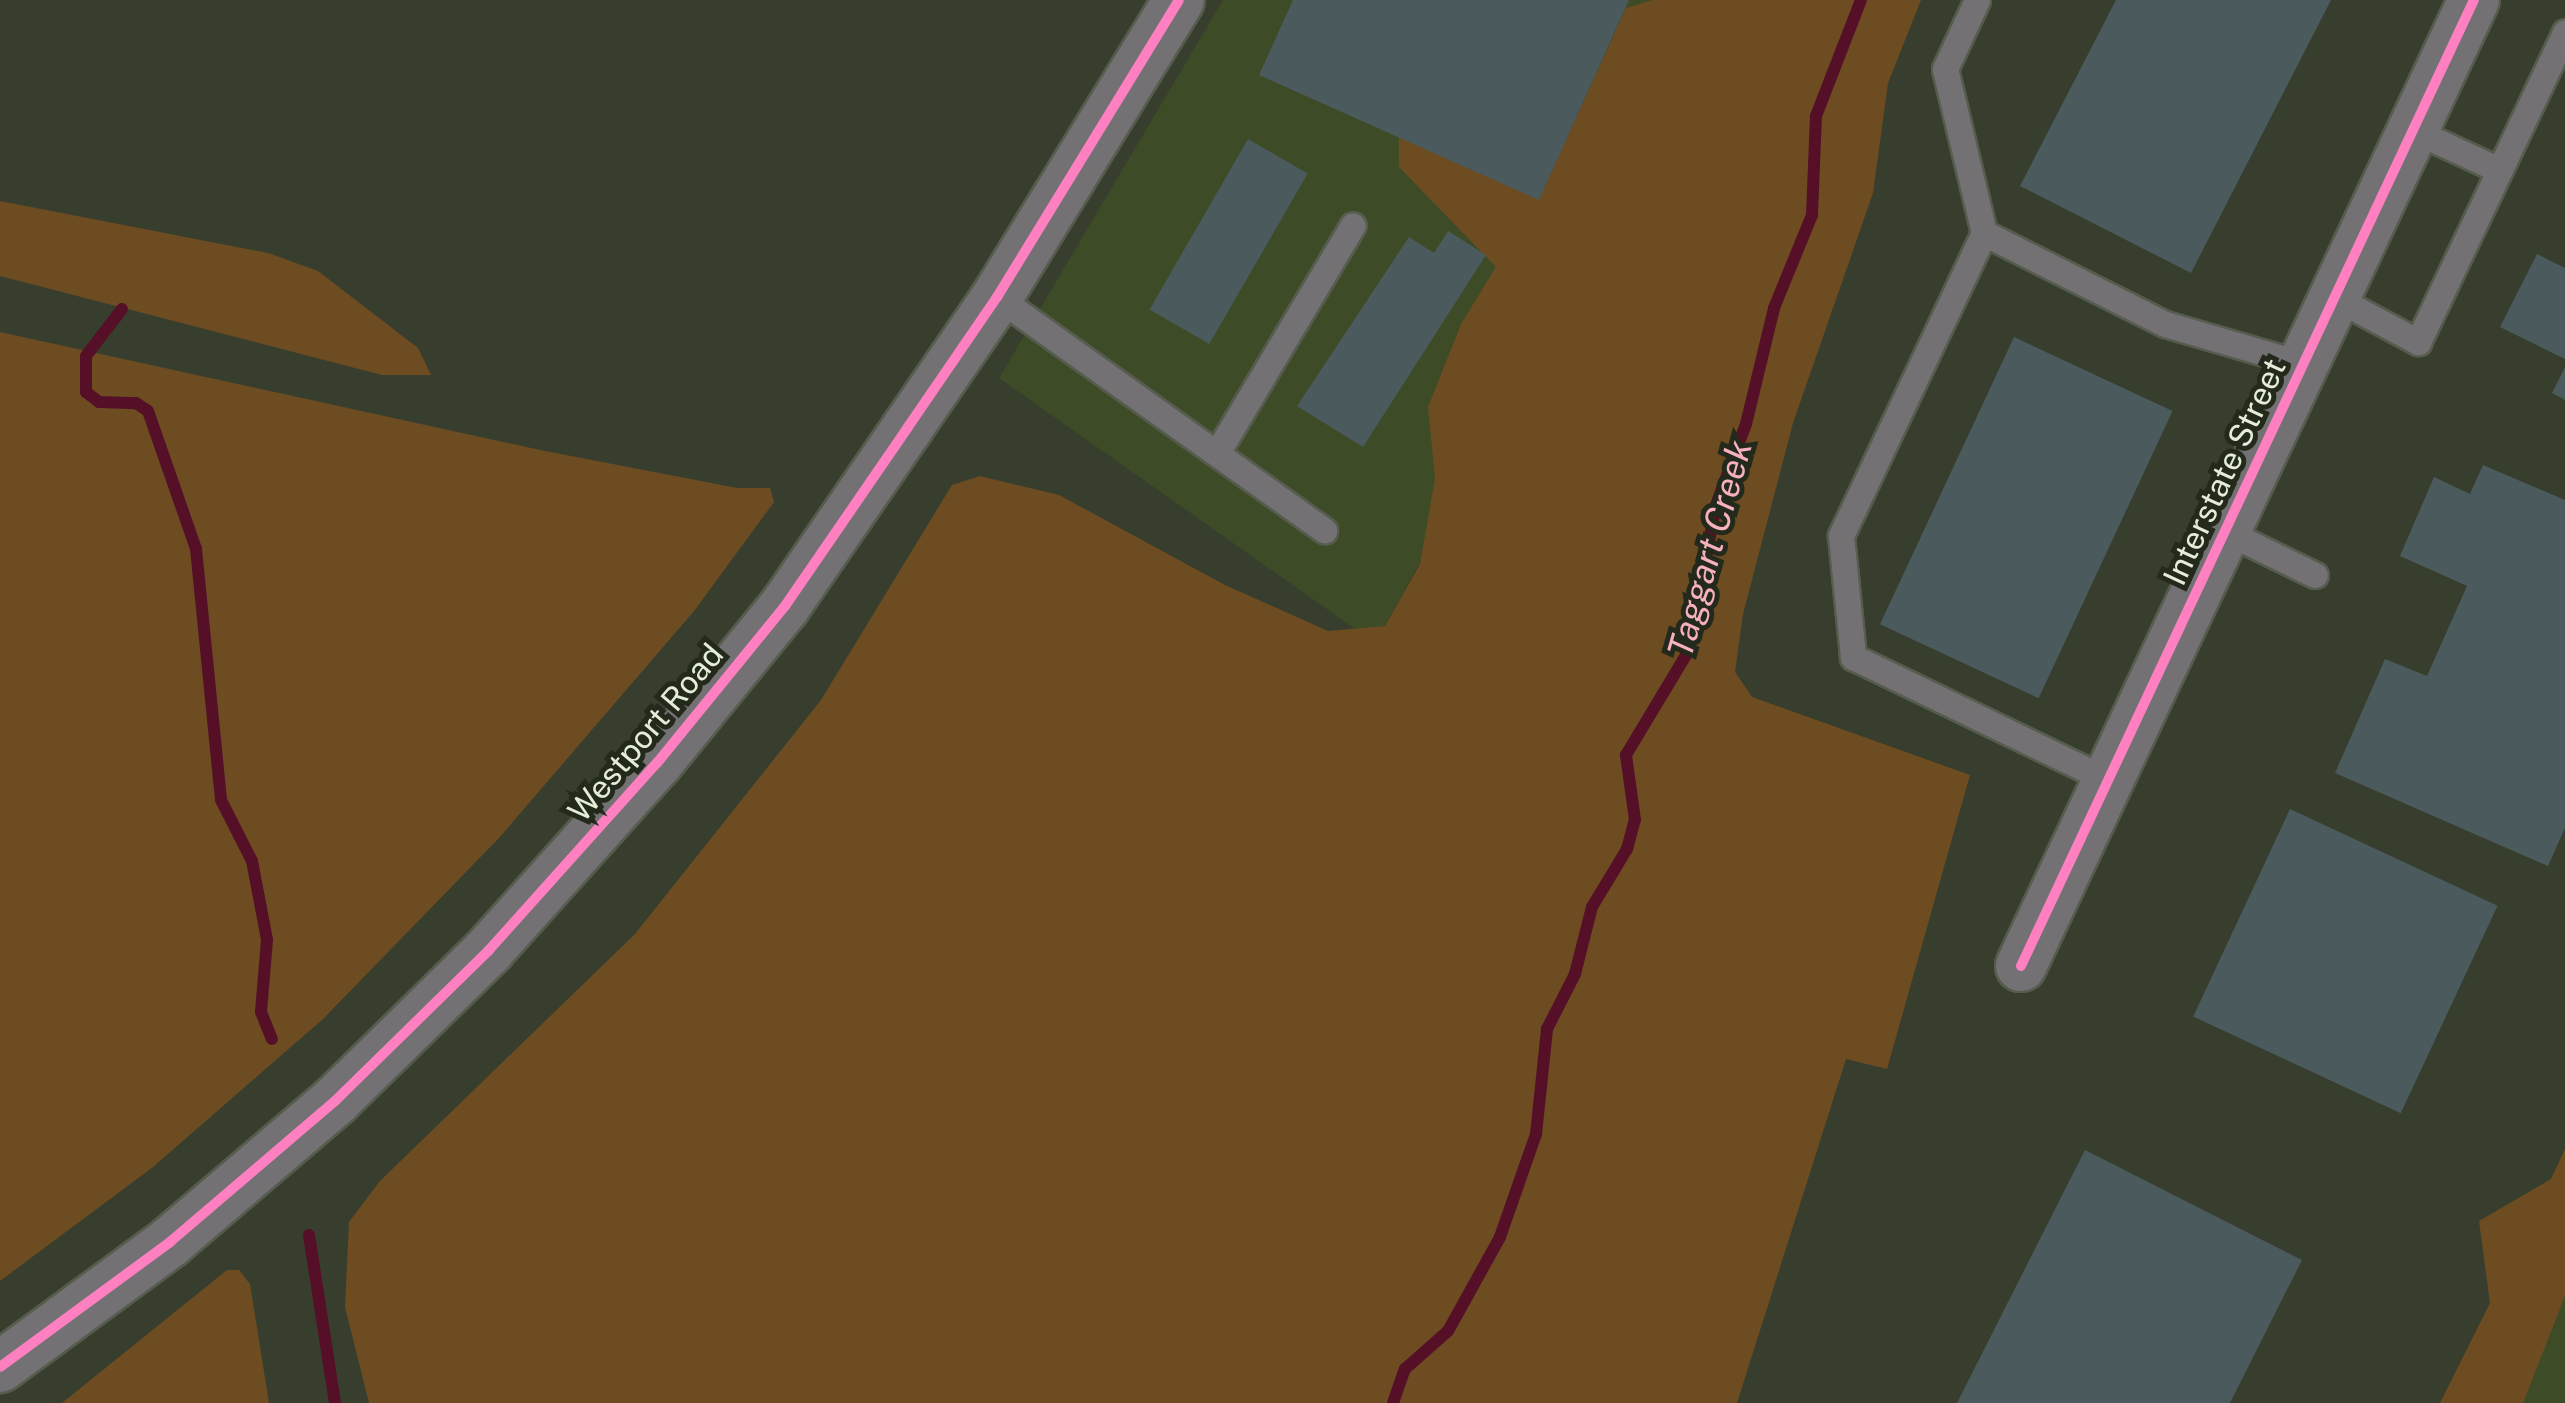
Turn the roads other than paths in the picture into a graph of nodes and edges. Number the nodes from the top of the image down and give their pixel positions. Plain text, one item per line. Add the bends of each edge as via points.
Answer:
1 (1180, 0) edge
2 (1978, 0) edge
3 (2474, 0) edge
4 (2565, 32) edge
5 (2412, 130) junction
6 (2499, 170) junction
7 (1353, 225) dead end
8 (1984, 233) junction
9 (2332, 296) junction
10 (997, 297) junction
11 (2303, 364) junction
12 (1217, 453) junction
13 (1324, 530) dead end
14 (2224, 531) junction
15 (2315, 574) dead end
16 (2108, 780) junction
17 (2021, 966) dead end
18 (0, 1367) edge

1 - 10 street, Westport Road
2 - 8 lane via 1944,70
3 - 5 street, Interstate Street
4 - 6 lane
5 - 6 lane
5 - 9 street, Interstate Street
6 - 9 lane via 2418,342
7 - 12 lane
8 - 11 lane via 2165,324
8 - 16 lane via 1841,536 1853,656
9 - 11 street, Interstate Street
10 - 12 lane
10 - 18 street, Westport Road via 784,606 658,763 489,950 335,1101 185,1230
11 - 14 street, Interstate Street
12 - 13 lane
14 - 15 lane
14 - 16 street, Interstate Street
16 - 17 street, Interstate Street

